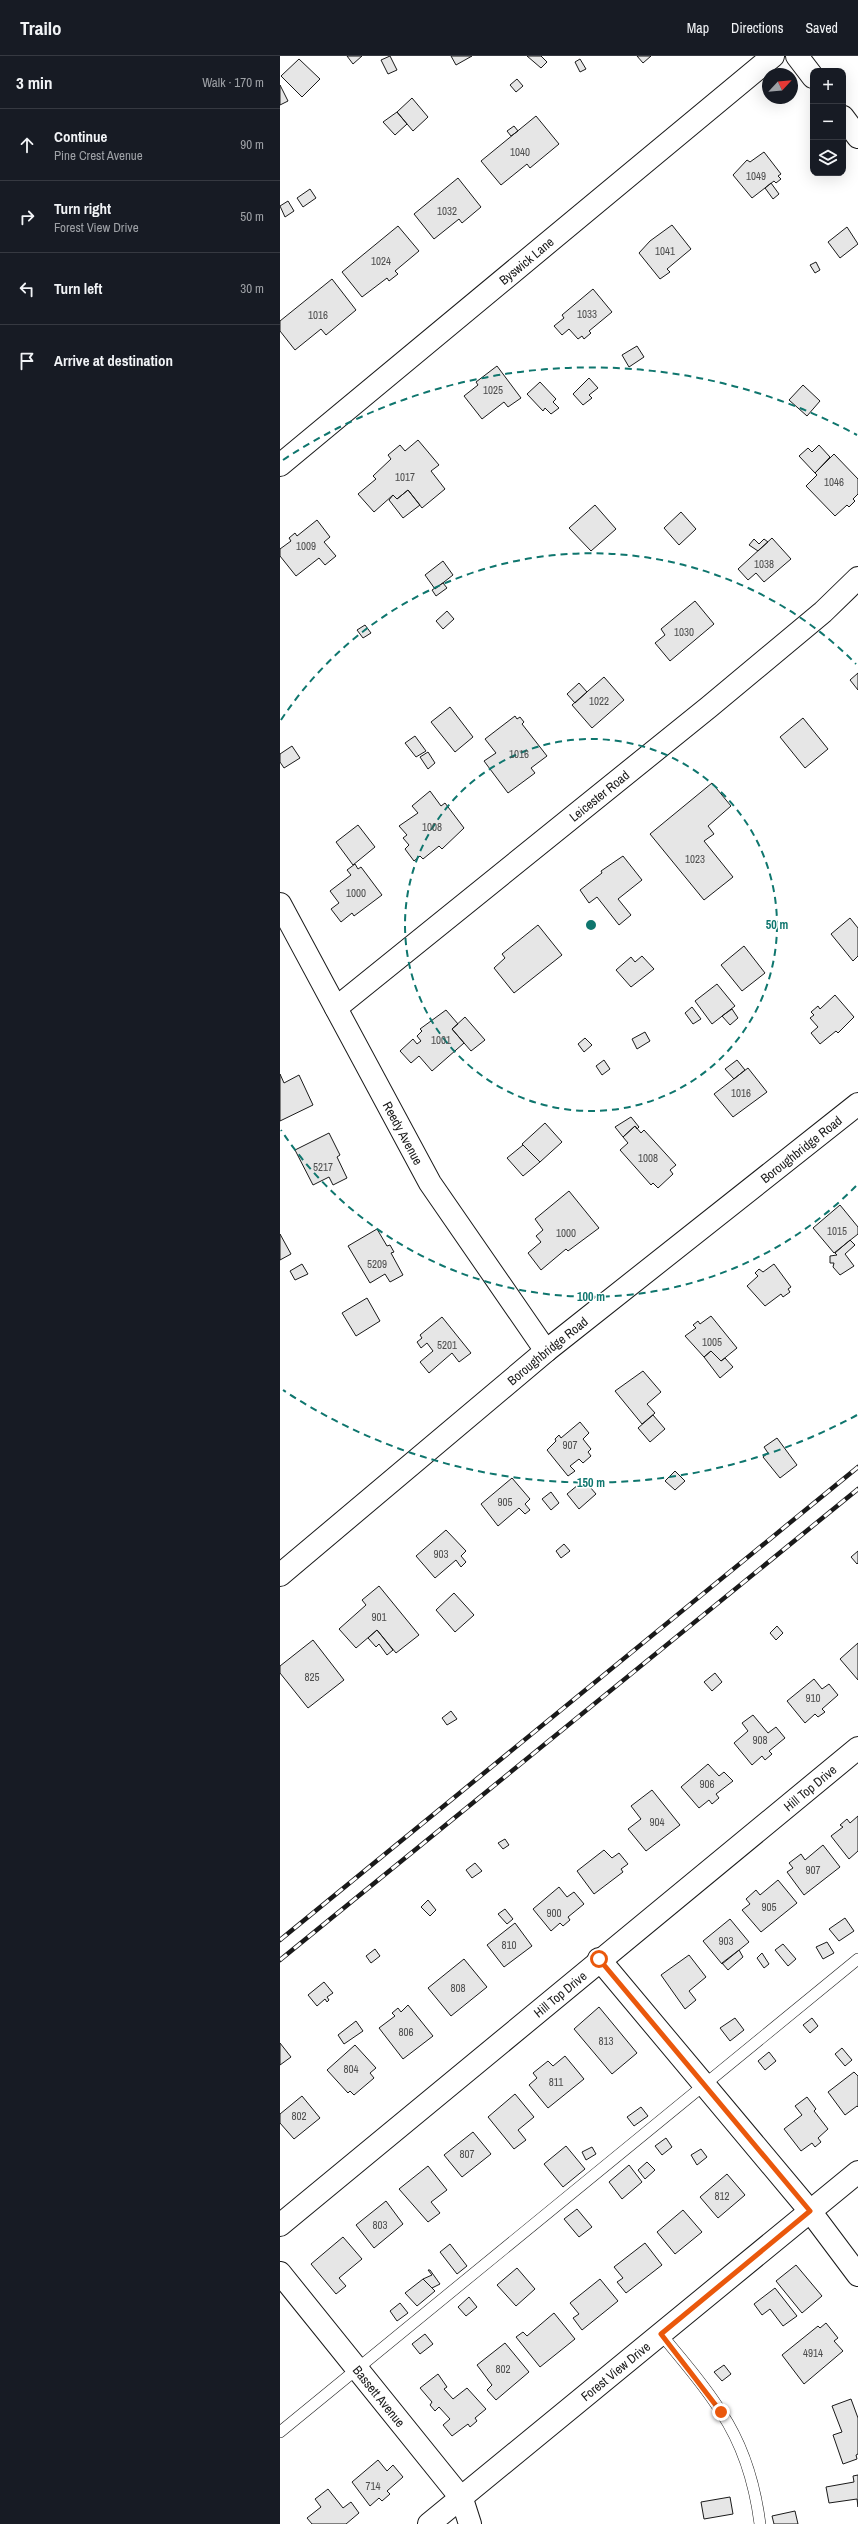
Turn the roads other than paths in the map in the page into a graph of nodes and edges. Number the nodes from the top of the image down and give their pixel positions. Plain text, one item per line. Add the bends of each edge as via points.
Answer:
1 (773, 56) edge
2 (797, 56) edge
3 (810, 73) edge
4 (846, 121) edge
5 (858, 137) edge
6 (280, 465) edge
7 (858, 578) edge
8 (280, 904) edge
9 (336, 1008) junction
10 (858, 1104) edge
11 (546, 1351) junction
12 (280, 1575) edge
13 (858, 1748) edge
14 (599, 1959) junction
15 (858, 1960) edge
16 (704, 2084) junction
17 (858, 2172) edge
18 (810, 2211) junction
19 (280, 2225) edge
20 (280, 2273) edge
21 (858, 2275) edge
22 (661, 2334) junction
23 (357, 2369) junction
24 (280, 2432) edge
25 (462, 2499) junction
26 (429, 2524) edge
27 (470, 2524) edge
28 (760, 2524) edge

1 - 6 street, Byswick Lane
2 - 3 street
4 - 5 street
7 - 9 street, Leicester Road via 823,612 709,707
8 - 9 street, Reedy Avenue
9 - 11 street, Reedy Avenue via 430,1183
10 - 11 street, Boroughbridge Road
11 - 12 street, Boroughbridge Road
13 - 14 street, Hill Top Drive
14 - 16 street
14 - 19 street, Hill Top Drive
15 - 16 lane
16 - 18 street
16 - 23 lane
17 - 18 street, Forest View Drive
18 - 21 street
18 - 22 street, Forest View Drive
20 - 23 street, Bassett Avenue
22 - 25 street, Forest View Drive
22 - 28 lane via 721,2412 741,2451 756,2492
23 - 24 lane
23 - 25 street, Bassett Avenue
25 - 26 street, Forest View Drive
25 - 27 street, Bassett Avenue

